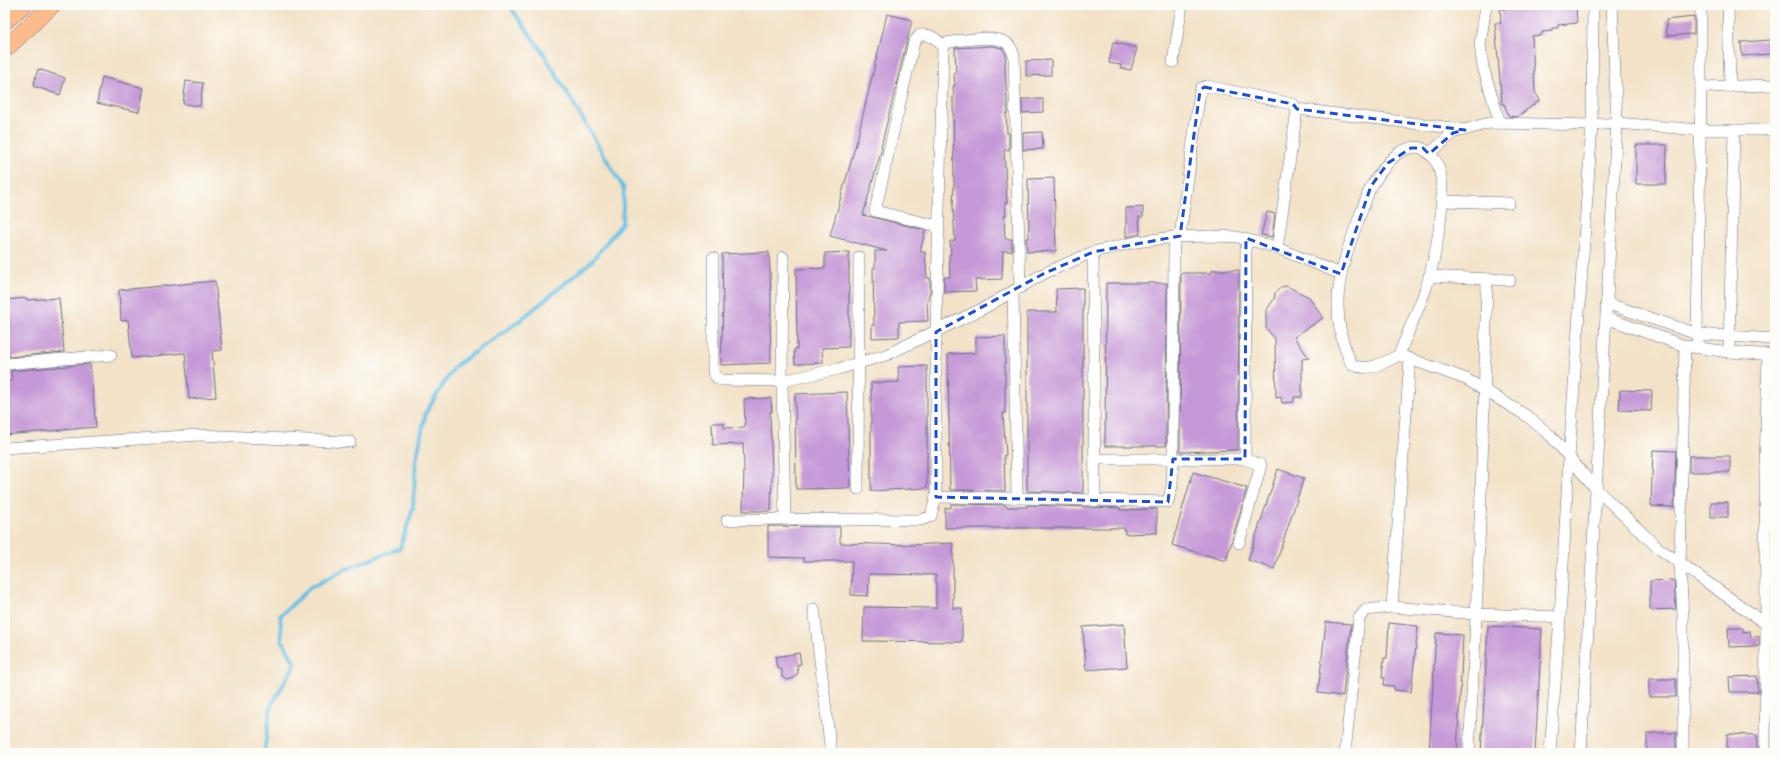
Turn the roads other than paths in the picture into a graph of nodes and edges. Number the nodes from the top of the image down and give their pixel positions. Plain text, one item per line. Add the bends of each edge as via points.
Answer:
1 (23, 5) edge
2 (52, 5) edge
3 (1182, 5) edge
4 (1486, 5) edge
5 (1593, 5) edge
6 (1612, 5) edge
7 (1701, 5) edge
8 (1728, 5) edge
9 (5, 21) edge
10 (943, 48) junction
11 (5, 49) edge
12 (1173, 62) dead end
13 (1775, 85) edge
14 (1730, 86) junction
15 (1701, 87) junction
16 (1297, 109) junction
17 (1500, 123) junction
18 (1617, 123) junction
19 (1592, 125) junction
20 (1465, 130) junction
21 (1700, 130) junction
22 (1734, 130) junction
23 (1775, 130) edge
24 (1429, 154) junction
25 (1441, 201) junction
26 (1509, 203) dead end
27 (938, 226) junction
28 (1177, 237) junction
29 (1246, 239) junction
30 (1277, 248) junction
31 (1092, 252) junction
32 (783, 257) dead end
33 (859, 257) dead end
34 (713, 258) dead end
35 (1341, 274) junction
36 (1429, 276) junction
37 (1487, 279) junction
38 (1510, 280) dead end
39 (1016, 289) junction
40 (1606, 303) junction
41 (1606, 318) junction
42 (936, 332) junction
43 (1697, 334) junction
44 (1730, 337) junction
45 (1775, 339) edge
46 (1685, 346) junction
47 (1698, 347) junction
48 (1729, 352) junction
49 (111, 355) dead end
50 (1772, 355) edge
51 (1399, 356) junction
52 (1410, 359) junction
53 (859, 363) junction
54 (5, 364) edge
55 (782, 381) junction
56 (1485, 389) junction
57 (350, 442) dead end
58 (5, 448) edge
59 (1569, 458) junction
60 (1095, 459) junction
61 (1173, 459) junction
62 (1245, 459) junction
63 (1770, 468) edge
64 (858, 489) dead end
65 (1596, 489) junction
66 (936, 497) junction
67 (1017, 498) junction
68 (1095, 500) junction
69 (1770, 510) edge
70 (785, 519) junction
71 (727, 520) dead end
72 (1239, 543) dead end
73 (1680, 564) junction
74 (1392, 607) junction
75 (814, 609) dead end
76 (1477, 614) junction
77 (1560, 618) junction
78 (1771, 625) edge
79 (831, 753) edge
80 (1346, 753) edge
81 (1469, 753) edge
82 (1550, 753) edge
83 (1581, 753) edge
84 (1683, 753) edge
85 (1765, 753) edge

1 - 9 main road
2 - 11 main road
3 - 12 street
4 - 17 street via 1480,44 1483,67
5 - 19 street
6 - 18 street
7 - 15 street
8 - 14 street
10 - 27 street
10 - 27 street via 940,42 927,34 920,35 914,42 875,211
10 - 39 street via 946,43 956,41 1002,40 1012,49 1014,55
13 - 14 street
14 - 15 street
15 - 21 street
16 - 20 street
16 - 28 street via 1293,104 1207,86 1201,88
16 - 30 street
17 - 19 street
17 - 20 street via 1489,123
18 - 19 street
18 - 21 street
18 - 40 street
19 - 59 street
20 - 24 street via 1452,133
21 - 22 street
21 - 43 street
22 - 23 street
22 - 44 street
24 - 25 street via 1440,169
24 - 35 street via 1422,148 1411,148 1398,154 1381,171 1371,186
25 - 26 street
25 - 36 street via 1436,247
27 - 42 street
28 - 29 street via 1212,236
28 - 31 street via 1136,242
28 - 61 street
29 - 30 street
29 - 62 street
30 - 35 street
31 - 39 street
31 - 60 street
32 - 55 street
33 - 53 street
34 - 55 street via 714,375 722,380
35 - 51 street via 1338,306 1341,336 1352,365 1358,368 1374,367
36 - 37 street
36 - 51 street
37 - 38 street
37 - 56 street
39 - 42 street
39 - 67 street
40 - 41 street
40 - 43 street
41 - 46 street
41 - 65 street
42 - 53 street via 886,355
42 - 66 street
43 - 44 street
43 - 47 street
44 - 45 street
44 - 48 street
46 - 47 street
46 - 73 street
47 - 48 street
48 - 50 street
49 - 54 street
50 - 63 street
51 - 52 street
52 - 56 street via 1466,379
52 - 74 street
53 - 55 street
53 - 64 street
55 - 70 street
56 - 59 street via 1493,397 1533,421 1551,436
56 - 76 street
57 - 58 street via 199,435
59 - 65 street
59 - 77 street
60 - 61 street
60 - 68 street
61 - 62 street
61 - 68 street via 1172,486 1168,502
62 - 72 street via 1261,465
63 - 69 street
65 - 73 street via 1657,547
65 - 83 street
66 - 67 street
66 - 70 street via 931,516 921,520
67 - 68 street
69 - 78 street
70 - 71 street
73 - 78 street
73 - 84 street via 1684,616
74 - 76 street
74 - 80 street via 1366,610 1359,618
75 - 79 street
76 - 77 street
76 - 81 street
77 - 82 street
78 - 85 street

